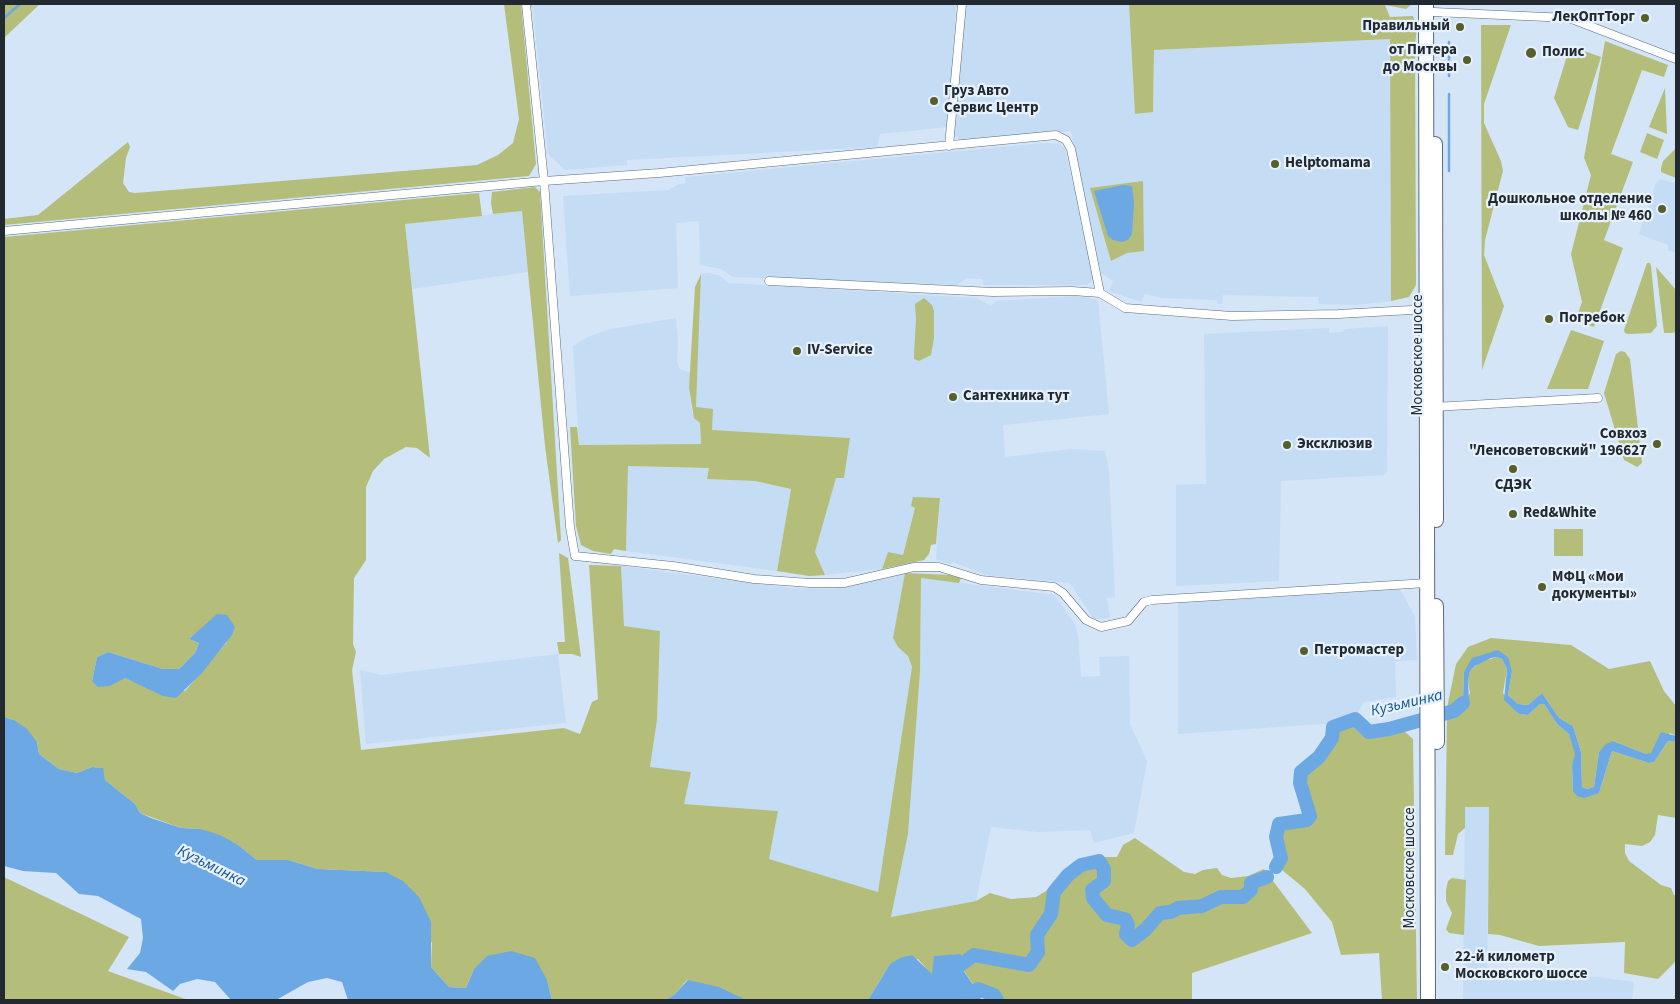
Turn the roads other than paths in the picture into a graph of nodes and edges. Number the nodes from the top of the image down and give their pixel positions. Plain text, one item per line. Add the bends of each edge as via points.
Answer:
1 (526, 4) edge
2 (962, 4) edge
3 (1432, 7) edge
4 (1676, 59) edge
5 (949, 146) junction
6 (544, 181) junction
7 (4, 231) edge
8 (769, 281) dead end
9 (1100, 293) junction
10 (1430, 309) junction
11 (1598, 398) dead end
12 (1431, 407) junction
13 (1427, 583) junction
14 (1432, 707) junction
15 (1432, 735) junction
16 (1428, 1000) edge
17 (1437, 1000) edge

1 - 6 street
2 - 5 street
3 - 4 street via 1569,18
3 - 10 highway, Московское шоссе
5 - 6 street
5 - 9 street via 1056,135 1066,140
6 - 7 street
6 - 13 street via 570,527 575,556 810,583 844,583 914,567 939,567 981,580 1054,587 1086,620 1101,627 1128,621 1144,602 1152,600
8 - 9 street via 986,292
9 - 10 street via 1125,308 1232,316
10 - 12 highway, Московское шоссе
11 - 12 street
12 - 13 highway, Московское шоссе
12 - 14 highway, Московское шоссе
13 - 14 highway, Московское шоссе
14 - 15 highway
15 - 16 highway, Московское шоссе
15 - 17 highway, Московское шоссе

